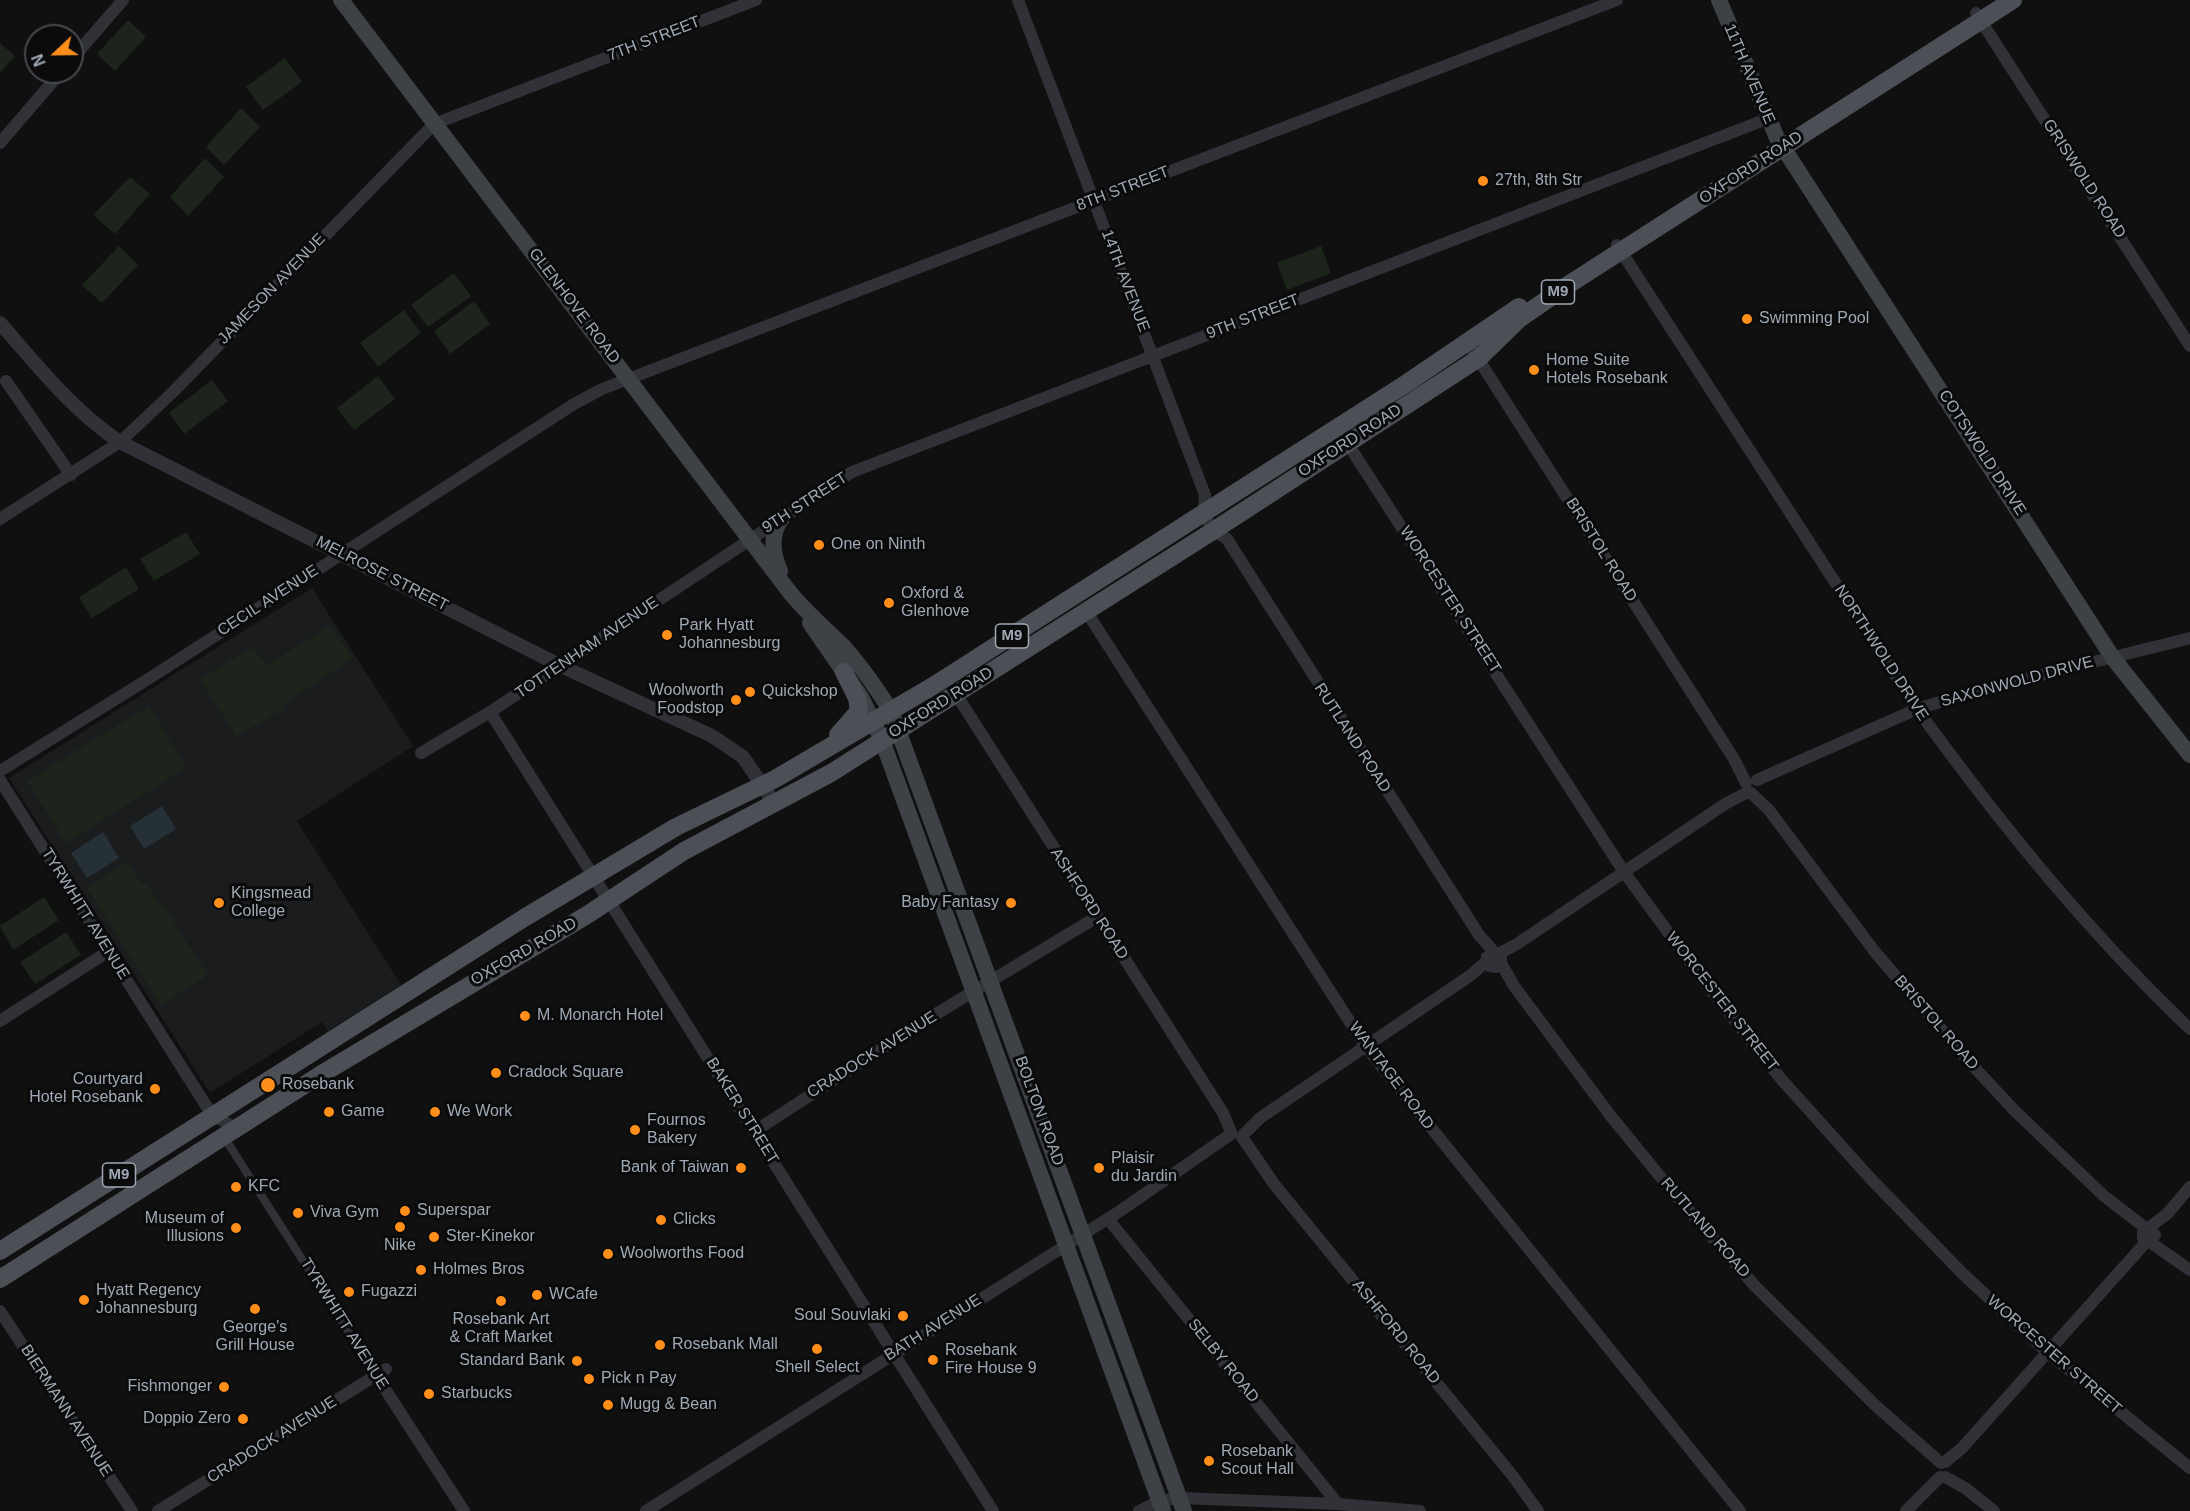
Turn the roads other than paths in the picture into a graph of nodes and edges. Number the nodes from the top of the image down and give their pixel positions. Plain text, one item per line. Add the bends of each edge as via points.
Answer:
1 (123, 0) edge
2 (341, 0) edge
3 (756, 0) edge
4 (1018, 0) edge
5 (1617, 0) edge
6 (1719, 0) edge
7 (1996, 0) edge
8 (2013, 0) edge
9 (1978, 17) junction
10 (84, 45) edge
11 (553, 78) joint
12 (51, 84) edge
13 (1767, 119) junction
14 (434, 124) junction
15 (1780, 142) junction
16 (0, 143) edge
17 (1094, 200) junction
18 (1619, 247) junction
19 (0, 323) edge
20 (2190, 346) edge
21 (1473, 350) junction
22 (1153, 355) junction
23 (629, 378) junction
24 (6, 381) dead end
25 (1344, 438) junction
26 (120, 442) junction
27 (71, 475) junction
28 (1209, 503) junction
29 (784, 516) junction
30 (0, 519) edge
31 (1223, 530) junction
32 (751, 538) junction
33 (342, 553) junction
34 (788, 590) junction
35 (1086, 611) junction
36 (807, 614) junction
37 (2190, 638) edge
38 (2114, 658) junction
39 (561, 666) junction
40 (844, 672) junction
41 (956, 694) junction
42 (1917, 709) junction
43 (490, 712) junction
44 (895, 719) junction
45 (875, 722) junction
46 (882, 740) junction
47 (421, 753) dead end
48 (817, 754) junction
49 (2190, 755) edge
50 (0, 771) edge
51 (0, 780) edge
52 (764, 784) junction
53 (1752, 786) junction
54 (776, 804) junction
55 (1624, 872) junction
56 (592, 878) junction
57 (609, 900) junction
58 (1097, 917) junction
59 (109, 951) junction
60 (1494, 960) junction
61 (991, 981) junction
62 (975, 990) junction
63 (0, 1021) edge
64 (2190, 1029) edge
65 (1366, 1047) junction
66 (212, 1115) junction
67 (755, 1131) junction
68 (230, 1132) junction
69 (1237, 1134) junction
70 (2190, 1187) edge
71 (1108, 1219) junction
72 (1083, 1233) junction
73 (2148, 1236) junction
74 (1065, 1244) junction
75 (0, 1251) edge
76 (2190, 1270) edge
77 (0, 1279) edge
78 (0, 1311) edge
79 (2046, 1352) junction
80 (893, 1354) junction
81 (381, 1372) junction
82 (2190, 1468) edge
83 (1943, 1470) junction
84 (1182, 1504) edge
85 (1338, 1504) junction
86 (1161, 1506) edge
87 (132, 1511) edge
88 (158, 1511) edge
89 (464, 1511) edge
90 (646, 1511) edge
91 (993, 1511) edge
92 (1139, 1511) edge
93 (1420, 1511) edge
94 (1538, 1511) edge
95 (1740, 1511) edge
96 (1906, 1511) edge
97 (1994, 1511) edge

1 - 10 street
2 - 14 main road, GLENHOVE ROAD
3 - 11 street, 7TH STREET
4 - 17 street, 14TH AVENUE
5 - 17 street, 8TH STREET
6 - 13 main road, 11TH AVENUE
7 - 9 main road, OXFORD ROAD / M9
8 - 9 main road, OXFORD ROAD / M9
9 - 15 main road, OXFORD ROAD / M9
9 - 20 street, GRISWOLD ROAD
11 - 14 street, JAMESON AVENUE
12 - 16 street
13 - 15 main road, 11TH AVENUE
13 - 22 street, 9TH STREET
14 - 23 main road, GLENHOVE ROAD
14 - 26 street, JAMESON AVENUE
15 - 18 main road, OXFORD ROAD / M9
15 - 38 main road, COTSWOLD DRIVE
17 - 22 street, 14TH AVENUE
17 - 23 street, 8TH STREET
18 - 21 main road, OXFORD ROAD / M9
18 - 42 street, NORTHWOLD DRIVE
19 - 26 street, MELROSE STREET via 70,401
21 - 25 main road, OXFORD ROAD / M9
21 - 53 street, BRISTOL ROAD
22 - 28 street, 14TH AVENUE
22 - 29 street, 9TH STREET via 852,472
23 - 32 main road, GLENHOVE ROAD
23 - 33 street, CECIL AVENUE via 574,404
24 - 27 street
25 - 28 main road, OXFORD ROAD / M9
25 - 31 main road, OXFORD ROAD / M9
25 - 55 street, WORCESTER STREET
26 - 27 street, JAMESON AVENUE
26 - 33 street, MELROSE STREET
27 - 30 street, JAMESON AVENUE
28 - 31 street
28 - 31 street
28 - 44 main road, OXFORD ROAD / M9
29 - 32 street, 9TH STREET
29 - 34 main road via 775,530 773,543
31 - 35 main road, OXFORD ROAD / M9
31 - 60 street, RUTLAND ROAD
32 - 34 main road, GLENHOVE ROAD
32 - 39 street, TOTTENHAM AVENUE
33 - 39 street, MELROSE STREET
33 - 50 street, CECIL AVENUE
34 - 36 main road, GLENHOVE ROAD
35 - 41 main road, OXFORD ROAD / M9
35 - 65 street, WANTAGE ROAD
36 - 40 main road, GLENHOVE ROAD via 811,626
36 - 44 main road, GLENHOVE ROAD via 872,681
37 - 38 street, SAXONWOLD DRIVE
38 - 42 street, SAXONWOLD DRIVE
38 - 49 main road, COTSWOLD DRIVE
39 - 43 street, TOTTENHAM AVENUE
39 - 52 street, MELROSE STREET via 712,736 743,757
40 - 45 main road, GLENHOVE ROAD
40 - 48 main road via 859,711
41 - 44 main road, OXFORD ROAD / M9
41 - 58 street, ASHFORD ROAD
42 - 53 street, SAXONWOLD DRIVE
42 - 64 street, NORTHWOLD DRIVE via 2049,881 2117,958
43 - 47 street, TOTTENHAM AVENUE
43 - 56 street, BAKER STREET
44 - 45 main road, OXFORD ROAD / M9
44 - 46 main road, OXFORD ROAD / M9
44 - 61 main road, BOLTON ROAD
45 - 46 main road, BOLTON ROAD
45 - 48 main road, OXFORD ROAD / M9
46 - 54 main road, OXFORD ROAD / M9
46 - 62 main road, BOLTON ROAD
48 - 52 main road, OXFORD ROAD / M9
51 - 59 street, TYRWHITT AVENUE
52 - 54 street, MELROSE STREET
52 - 56 main road, OXFORD ROAD / M9 via 676,827
53 - 55 street, SAXONWOLD DRIVE
53 - 73 street, BRISTOL ROAD via 1875,952 1936,1024 2015,1110
54 - 57 main road, OXFORD ROAD / M9 via 684,851
55 - 60 street, SAXONWOLD DRIVE
55 - 79 street, WORCESTER STREET via 1782,1080 1962,1273
56 - 57 street, BAKER STREET
56 - 66 main road, OXFORD ROAD / M9
57 - 67 street, BAKER STREET
57 - 68 main road, OXFORD ROAD / M9
58 - 61 street, CRADOCK AVENUE
58 - 69 street, ASHFORD ROAD via 1223,1113 1228,1114
59 - 63 street
59 - 66 street, TYRWHITT AVENUE
60 - 65 street, SAXONWOLD DRIVE
60 - 83 street, RUTLAND ROAD via 1658,1175 1746,1276
61 - 62 street, CRADOCK AVENUE
61 - 72 main road, BOLTON ROAD
62 - 67 street, CRADOCK AVENUE
62 - 74 main road, BOLTON ROAD
65 - 69 street, SAXONWOLD DRIVE
65 - 95 street, WANTAGE ROAD
66 - 68 street, TYRWHITT AVENUE
66 - 75 main road, OXFORD ROAD / M9
67 - 80 street, BAKER STREET
68 - 77 main road, OXFORD ROAD / M9
68 - 81 street, TYRWHITT AVENUE
69 - 71 street, BATH AVENUE
69 - 94 street, ASHFORD ROAD
70 - 73 street
71 - 72 street, BATH AVENUE
71 - 85 street, SELBY ROAD
72 - 74 street, BATH AVENUE
72 - 84 main road, BOLTON ROAD
73 - 76 street, BRISTOL ROAD
73 - 79 street
74 - 80 street, BATH AVENUE
74 - 86 main road, BOLTON ROAD
78 - 87 street, BIERMANN AVENUE
79 - 82 street, WORCESTER STREET
79 - 83 street
80 - 90 street, BATH AVENUE
80 - 91 street, BAKER STREET
81 - 88 street, CRADOCK AVENUE
81 - 89 street, TYRWHITT AVENUE
83 - 96 street
83 - 97 street, RUTLAND ROAD
84 - 85 street
84 - 86 street
85 - 93 street
86 - 92 street

